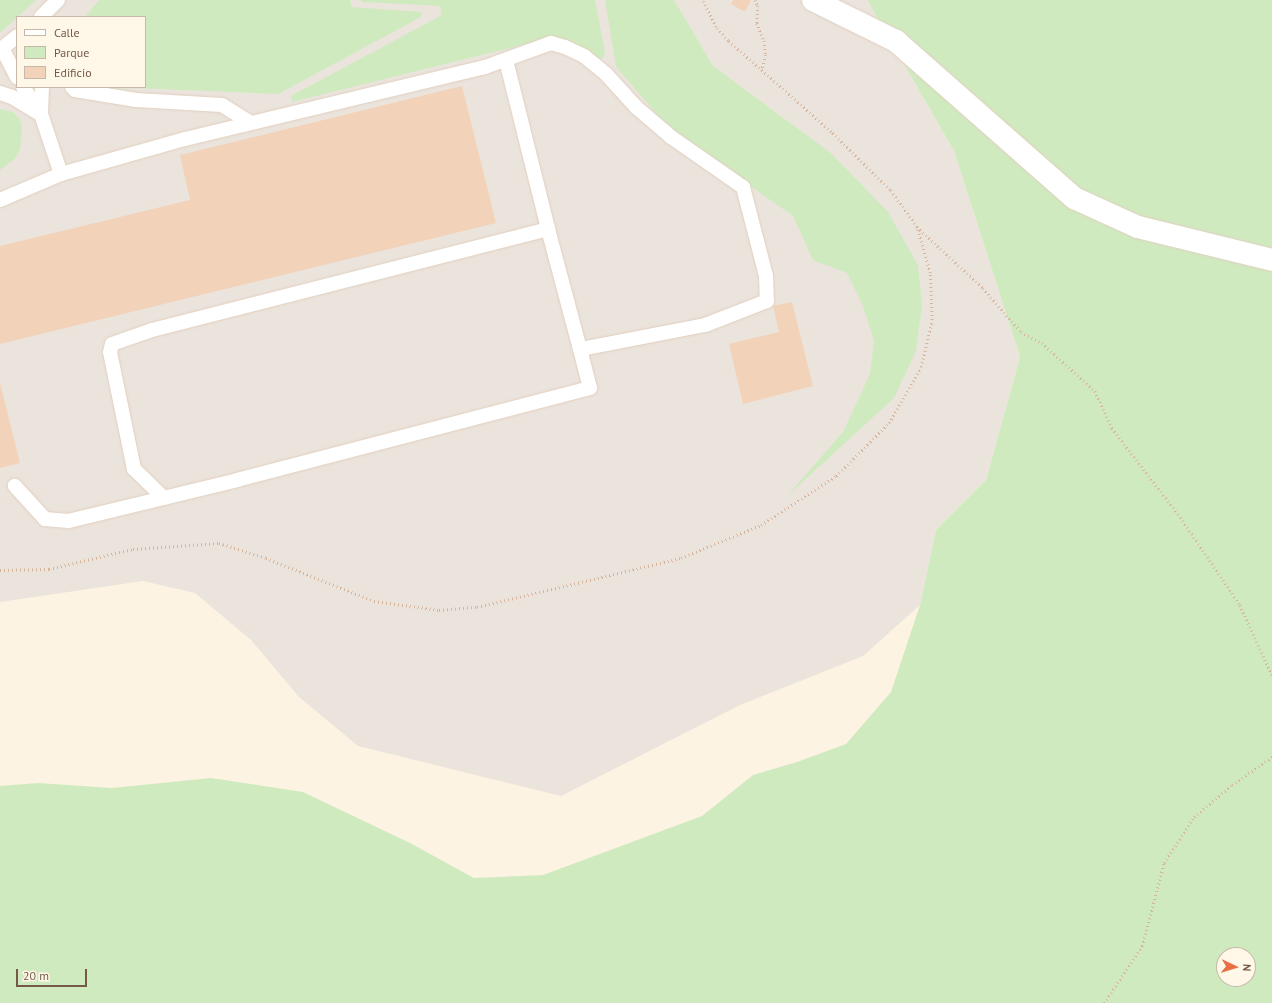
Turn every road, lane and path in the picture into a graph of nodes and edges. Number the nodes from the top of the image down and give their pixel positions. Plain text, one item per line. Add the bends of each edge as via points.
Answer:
1 (58, 0) edge
2 (702, 0) edge
3 (755, 0) edge
4 (813, 0) edge
5 (44, 16) edge
6 (16, 37) edge
7 (1, 49) edge
8 (506, 60) junction
9 (762, 70) junction
10 (16, 75) edge
11 (23, 88) edge
12 (42, 88) edge
13 (73, 88) edge
14 (0, 94) edge
15 (41, 114) junction
16 (251, 123) junction
17 (61, 174) junction
18 (0, 200) edge
19 (917, 227) junction
20 (548, 229) junction
21 (1272, 260) edge
22 (580, 349) junction
23 (15, 486) dead end
24 (164, 498) junction
25 (0, 570) edge
26 (1272, 675) edge
27 (1272, 757) edge
28 (1104, 1003) edge

1 - 5 lane
2 - 9 path via 716,27 728,41
3 - 9 path via 758,6 757,22 766,55
4 - 21 street via 896,41 1074,198 1138,227
6 - 7 lane
7 - 10 lane
8 - 16 lane
8 - 20 lane
8 - 22 lane via 551,44 584,56 600,69 636,107 671,137 743,187 766,273 766,301 705,325
9 - 19 path via 890,190
11 - 15 lane
12 - 15 lane
13 - 16 lane via 136,100 222,105
14 - 15 lane via 12,97
15 - 17 lane
16 - 17 lane
17 - 18 lane
19 - 25 path via 930,273 932,320 921,367 889,423 836,476 761,524 681,558 477,607 439,610 374,601 266,558 218,543 133,549 49,569
19 - 26 path via 983,288 1021,332 1042,343 1095,391 1112,428 1178,514 1240,604
20 - 22 lane
20 - 24 lane via 152,330 112,344 110,352 134,469
22 - 24 lane via 590,388
23 - 24 lane via 45,519 68,521
27 - 28 path via 1232,784 1194,817 1164,862 1142,946

